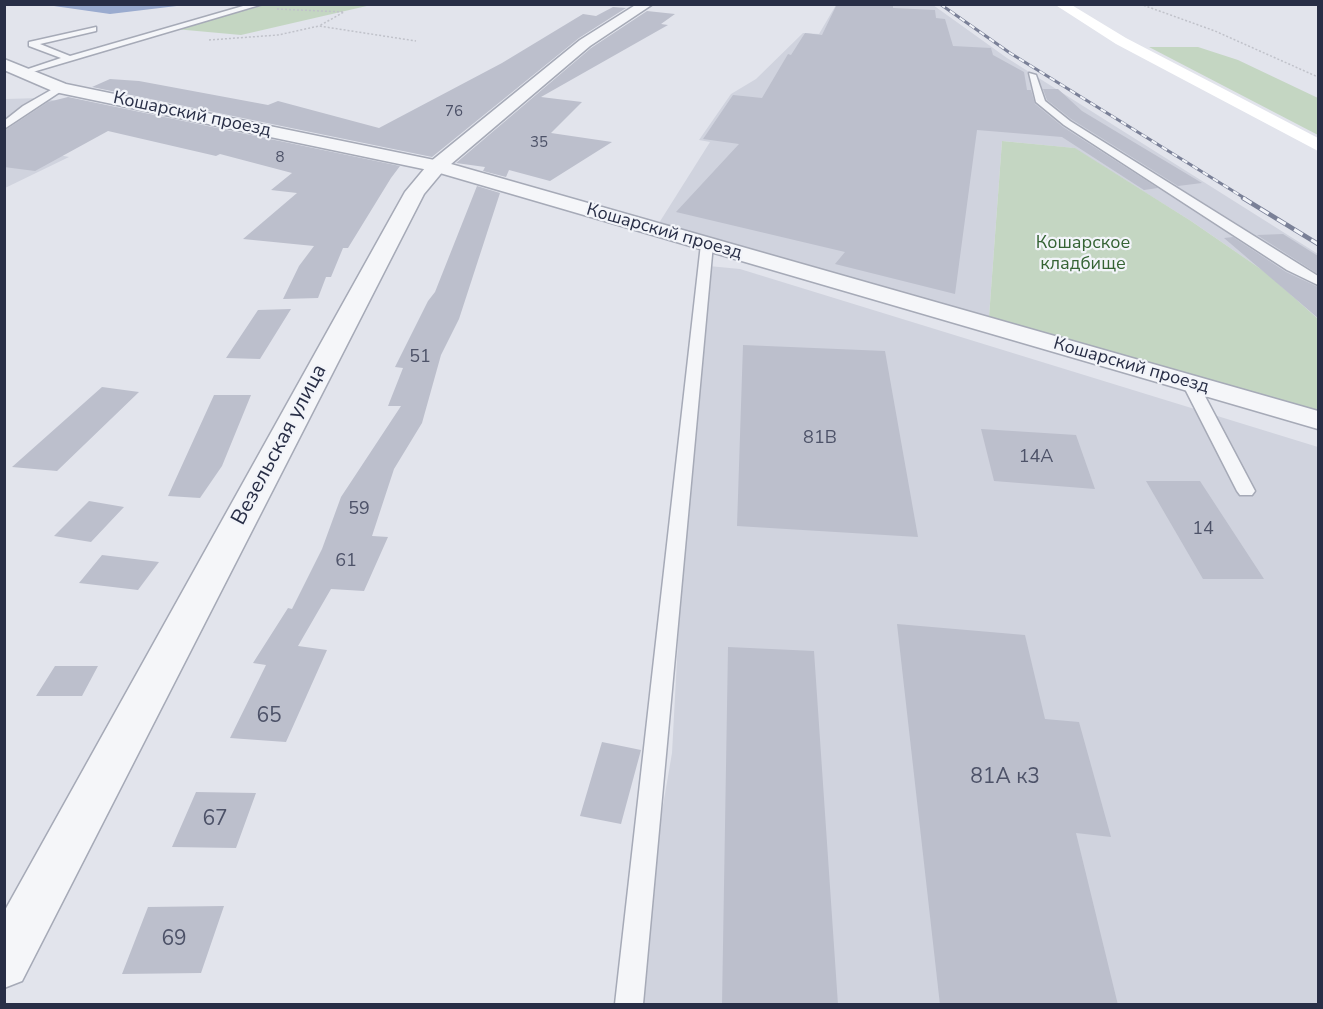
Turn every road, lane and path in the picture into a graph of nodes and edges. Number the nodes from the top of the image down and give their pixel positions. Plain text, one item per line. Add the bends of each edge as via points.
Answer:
1 (260, 4) edge
2 (647, 4) edge
3 (1060, 4) edge
4 (1140, 4) edge
5 (249, 7) junction
6 (319, 26) junction
7 (93, 29) dead end
8 (208, 40) dead end
9 (416, 40) dead end
10 (68, 58) junction
11 (14, 68) edge
12 (1032, 75) dead end
13 (1318, 77) edge
14 (61, 88) junction
15 (4, 126) edge
16 (1318, 145) edge
17 (437, 166) junction
18 (707, 244) junction
19 (1318, 281) edge
20 (1190, 383) junction
21 (1318, 420) edge
22 (1246, 491) dead end
23 (4, 963) edge
24 (629, 1005) edge

1 - 5 lane
2 - 17 street, Везельская улица via 585,43
3 - 16 main road via 1121,41
4 - 13 path via 1215,31
5 - 6 path via 344,12
5 - 10 lane
6 - 8 path via 278,35
6 - 9 path
7 - 10 lane via 32,44
10 - 11 lane
11 - 14 street, Кошарский проезд
12 - 19 lane via 1041,102 1067,123
14 - 15 lane
14 - 17 street, Кошарский проезд
17 - 18 street, Кошарский проезд
17 - 23 street, Везельская улица via 415,192
18 - 20 street, Кошарский проезд
18 - 24 lane
20 - 21 street, Кошарский проезд
20 - 22 lane

